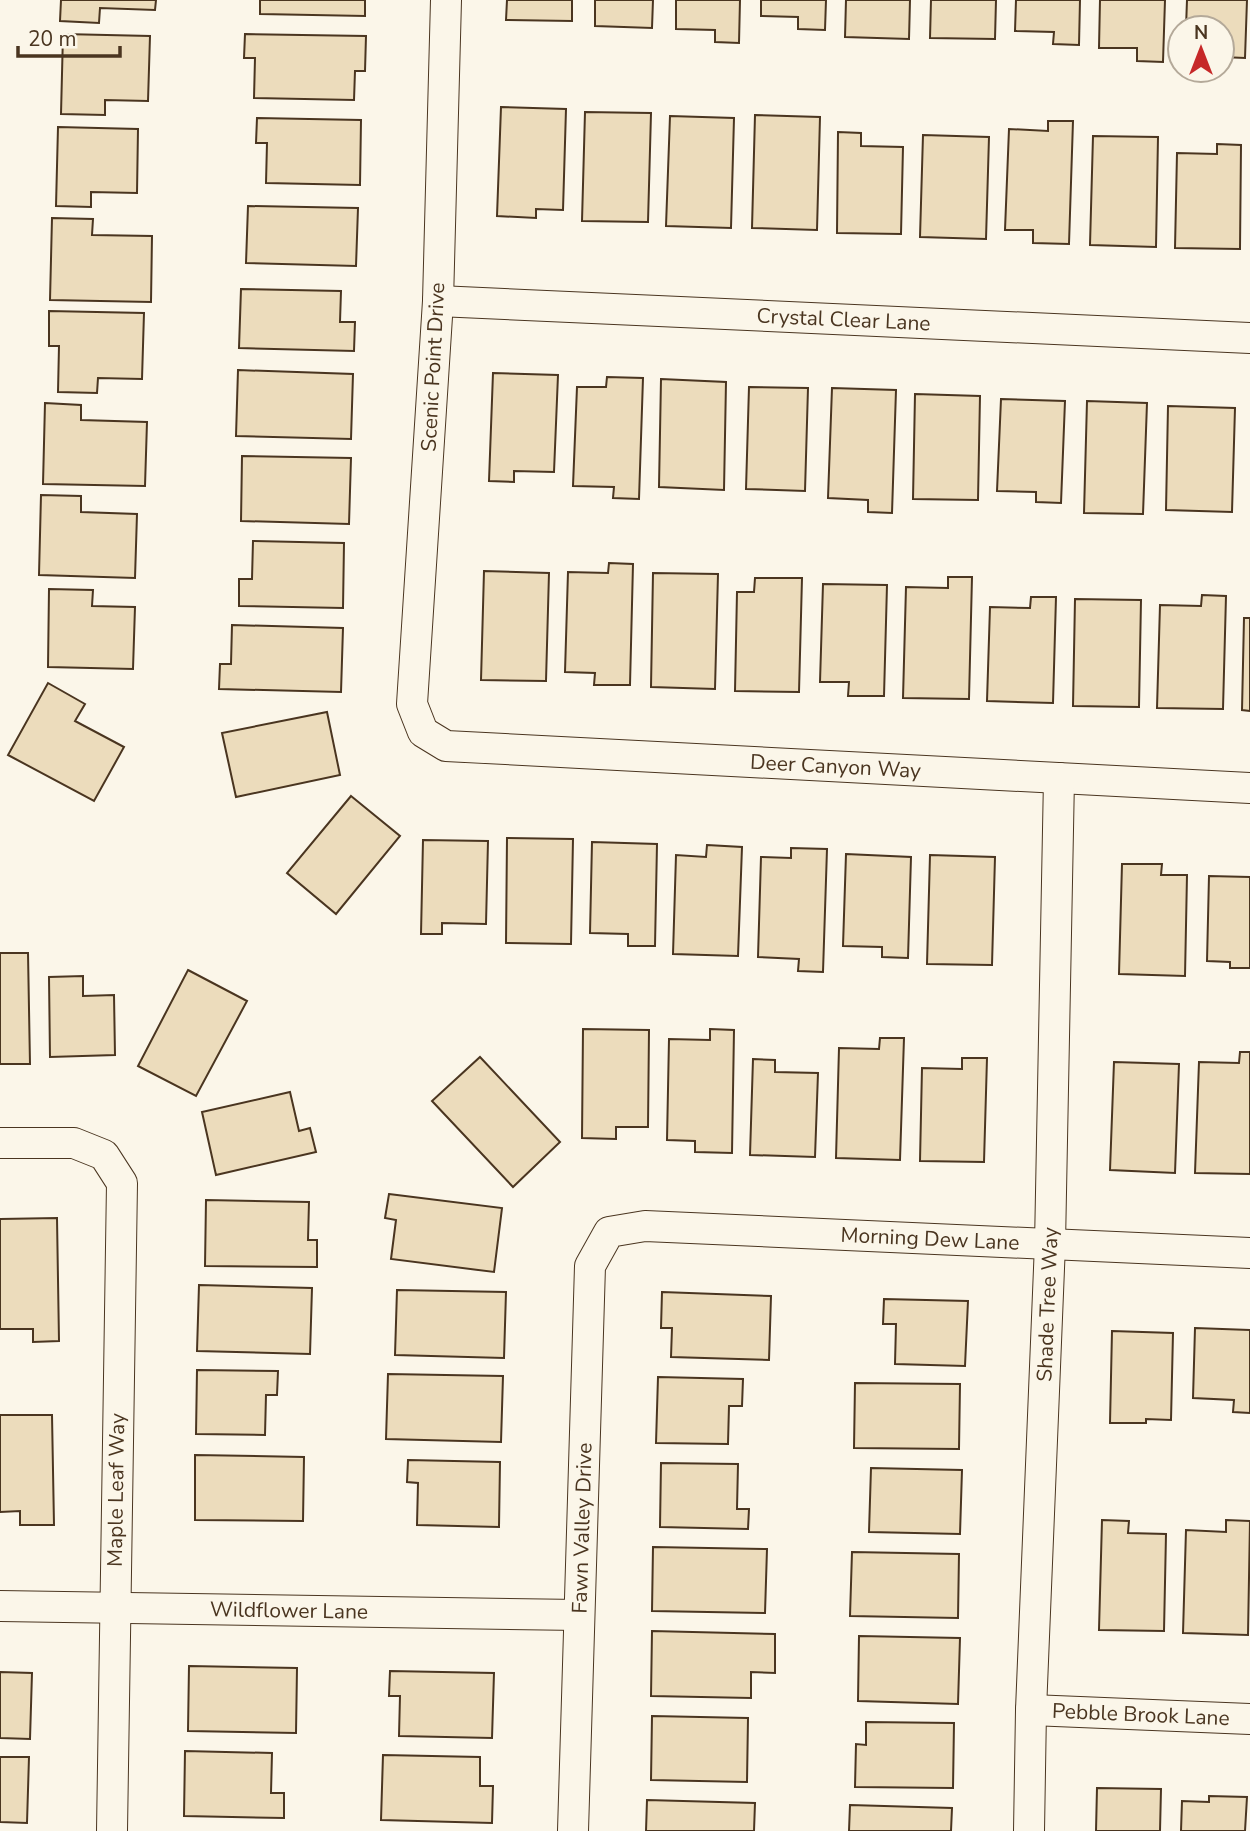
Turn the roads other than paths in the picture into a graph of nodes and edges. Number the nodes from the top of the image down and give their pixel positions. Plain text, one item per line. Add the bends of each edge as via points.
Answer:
1 (446, 0) edge
2 (438, 302) junction
3 (1250, 338) edge
4 (423, 732) joint
5 (1059, 778) junction
6 (1250, 788) edge
7 (0, 1143) edge
8 (609, 1232) joint
9 (1050, 1244) junction
10 (1250, 1253) edge
11 (0, 1606) edge
12 (114, 1607) junction
13 (579, 1615) junction
14 (1031, 1710) junction
15 (1250, 1719) edge
16 (112, 1831) edge
17 (573, 1831) edge
18 (1029, 1831) edge

1 - 2 street, Scenic Point Drive
2 - 3 street, Crystal Clear Lane
2 - 4 street, Scenic Point Drive via 412,704
4 - 5 street, Deer Canyon Way via 446,746
5 - 6 street, Deer Canyon Way
5 - 9 street, Shade Tree Way
7 - 12 street, Maple Leaf Way via 74,1143 104,1155 122,1183
8 - 9 street, Morning Dew Lane via 645,1226
8 - 13 street, Fawn Valley Drive via 590,1266
9 - 10 street, Morning Dew Lane
9 - 14 street, Shade Tree Way
11 - 12 street, Wildflower Lane
12 - 13 street, Wildflower Lane
12 - 16 street, Maple Leaf Way
13 - 17 street, Fawn Valley Drive
14 - 15 street, Pebble Brook Lane
14 - 18 street, Shade Tree Way

